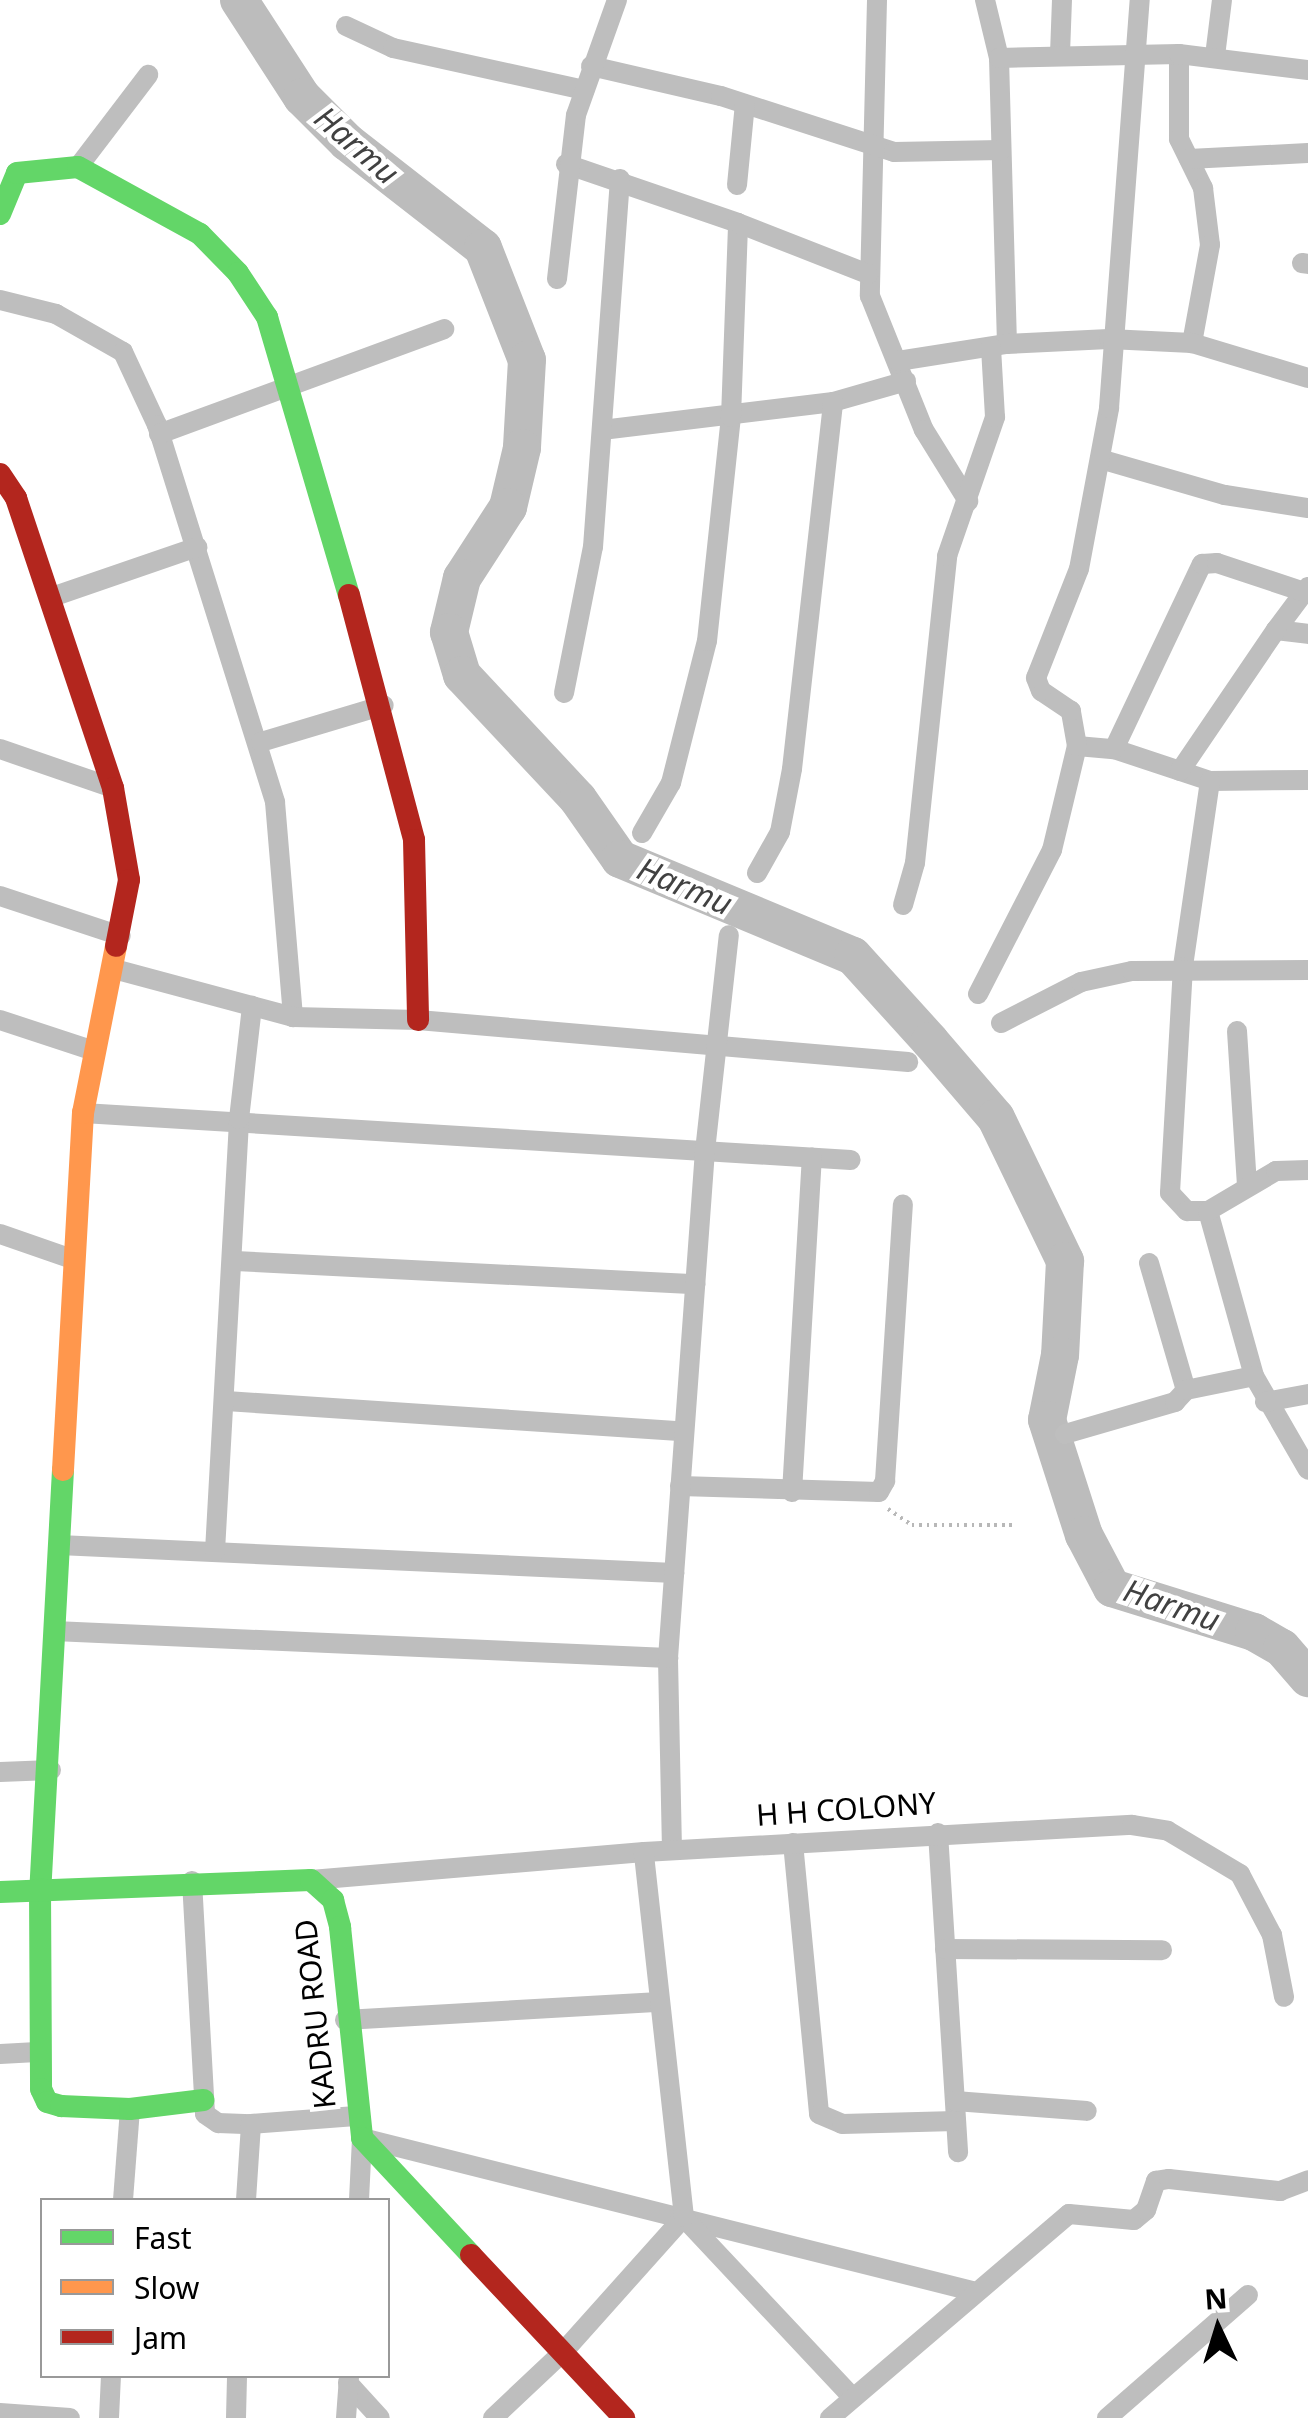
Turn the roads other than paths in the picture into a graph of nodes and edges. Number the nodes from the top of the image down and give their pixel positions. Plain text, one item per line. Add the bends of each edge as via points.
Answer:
1 (617, 0) edge
2 (876, 0) edge
3 (985, 0) edge
4 (1062, 0) edge
5 (1140, 0) edge
6 (1222, 0) edge
7 (346, 26) dead end
8 (1060, 54) junction
9 (1179, 54) junction
10 (1134, 56) junction
11 (1216, 56) junction
12 (999, 58) junction
13 (592, 66) junction
14 (1308, 70) edge
15 (148, 75) dead end
16 (584, 90) junction
17 (746, 104) junction
18 (870, 142) junction
19 (1001, 150) junction
20 (1308, 153) edge
21 (1189, 159) junction
22 (566, 164) junction
23 (78, 167) junction
24 (620, 179) junction
25 (738, 185) dead end
26 (0, 214) edge
27 (738, 223) junction
28 (868, 274) junction
29 (556, 280) dead end
30 (0, 300) edge
31 (444, 330) dead end
32 (1109, 339) junction
33 (1192, 344) junction
34 (999, 346) junction
35 (902, 371) junction
36 (1308, 378) edge
37 (288, 387) junction
38 (833, 402) junction
39 (731, 417) junction
40 (602, 430) junction
41 (160, 434) junction
42 (1100, 460) junction
43 (0, 474) edge
44 (968, 501) junction
45 (1308, 508) edge
46 (197, 547) junction
47 (1306, 590) edge
48 (49, 598) junction
49 (1276, 630) junction
50 (1308, 634) edge
51 (564, 693) dead end
52 (384, 705) junction
53 (261, 742) junction
54 (1078, 746) junction
55 (1114, 748) junction
56 (0, 749) edge
57 (1180, 771) junction
58 (1308, 780) edge
59 (1210, 781) junction
60 (113, 788) junction
61 (642, 833) dead end
62 (757, 873) dead end
63 (0, 896) edge
64 (902, 905) dead end
65 (121, 936) junction
66 (729, 936) dead end
67 (1183, 967) junction
68 (114, 969) junction
69 (1308, 970) edge
70 (978, 994) dead end
71 (252, 1006) junction
72 (293, 1017) junction
73 (0, 1020) edge
74 (418, 1020) junction
75 (1001, 1023) dead end
76 (1237, 1031) dead end
77 (716, 1044) junction
78 (91, 1050) junction
79 (908, 1062) dead end
80 (82, 1112) junction
81 (239, 1119) junction
82 (704, 1151) junction
83 (812, 1158) junction
84 (851, 1160) dead end
85 (1308, 1170) edge
86 (1248, 1184) junction
87 (904, 1205) dead end
88 (1208, 1211) junction
89 (0, 1234) edge
90 (75, 1260) junction
91 (236, 1261) junction
92 (1149, 1263) dead end
93 (695, 1284) junction
94 (1254, 1376) junction
95 (1186, 1390) junction
96 (1308, 1394) edge
97 (226, 1401) junction
98 (1265, 1402) junction
99 (683, 1431) junction
100 (1065, 1434) dead end
101 (1308, 1470) edge
102 (680, 1486) junction
103 (792, 1492) junction
104 (59, 1545) junction
105 (215, 1551) junction
106 (674, 1573) junction
107 (54, 1631) junction
108 (668, 1658) junction
109 (51, 1770) junction
110 (0, 1772) edge
111 (938, 1834) junction
112 (793, 1842) junction
113 (672, 1850) junction
114 (644, 1852) junction
115 (311, 1880) junction
116 (192, 1882) junction
117 (40, 1889) junction
118 (0, 1892) edge
119 (945, 1949) junction
120 (1162, 1950) dead end
121 (1284, 1997) dead end
122 (660, 2002) junction
123 (345, 2020) junction
124 (37, 2052) junction
125 (0, 2054) edge
126 (202, 2100) junction
127 (130, 2109) junction
128 (956, 2111) junction
129 (1087, 2111) dead end
130 (251, 2124) junction
131 (359, 2127) junction
132 (958, 2152) dead end
133 (1308, 2180) edge
134 (123, 2198) edge
135 (246, 2198) edge
136 (359, 2198) edge
137 (684, 2217) junction
138 (972, 2291) junction
139 (1248, 2295) dead end
140 (564, 2352) junction
141 (111, 2378) edge
142 (237, 2378) edge
143 (348, 2379) edge
144 (853, 2398) junction
145 (0, 2413) edge
146 (70, 2418) edge
147 (109, 2418) edge
148 (236, 2418) edge
149 (346, 2418) edge
150 (380, 2418) edge
151 (493, 2418) edge
152 (624, 2418) edge
153 (830, 2418) edge
154 (1107, 2418) edge

1 - 13 street
2 - 18 street
3 - 12 street
4 - 8 street
5 - 10 street
6 - 11 street
7 - 16 street via 393,48
8 - 10 street
8 - 12 street
9 - 10 street
9 - 11 street
9 - 21 street via 1178,139
10 - 32 street via 1132,154
11 - 14 street
12 - 19 street
13 - 16 street
13 - 17 street
15 - 23 street
16 - 22 street
17 - 18 street
17 - 25 street
18 - 19 street via 894,152
18 - 28 street
19 - 34 street
20 - 21 street
21 - 33 street via 1203,188 1210,245
22 - 24 street
22 - 29 street
23 - 26 street via 16,173
23 - 37 street via 200,234 238,273 267,317
24 - 27 street
24 - 40 street
27 - 28 street
27 - 39 street
28 - 35 street via 870,296
30 - 41 street via 56,314 124,352
31 - 37 street
32 - 33 street
32 - 34 street
32 - 42 street
33 - 36 street
34 - 35 street
34 - 44 street via 995,418
35 - 38 street
35 - 44 street via 924,430
37 - 41 street
37 - 52 street
38 - 39 street
38 - 62 street via 792,769 780,832
39 - 40 street
39 - 61 street via 707,640 672,783
40 - 51 street via 593,547
41 - 46 street
42 - 45 street via 1225,494
42 - 54 street via 1080,569 1036,678 1041,691 1071,711
43 - 48 street via 16,498
44 - 64 street via 947,556 915,863
46 - 48 street
46 - 53 street
47 - 49 street
47 - 55 street via 1202,564
48 - 60 street
49 - 50 street
49 - 57 street
52 - 53 street
52 - 74 street via 414,840
53 - 72 street via 275,802
54 - 55 street
54 - 70 street via 1052,850
55 - 57 street
56 - 60 street
57 - 59 street
58 - 59 street
59 - 67 street
60 - 65 street via 129,880
63 - 65 street
65 - 68 street
66 - 77 street
67 - 69 street
67 - 75 street via 1081,982
67 - 88 street via 1170,1193 1188,1211
68 - 71 street
68 - 78 street
71 - 72 street
71 - 81 street
72 - 74 street
73 - 78 street
74 - 77 street
76 - 86 street
77 - 79 street
77 - 82 street
78 - 80 street
80 - 81 street
80 - 90 street
81 - 82 street
81 - 91 street
82 - 83 street
82 - 93 street
83 - 84 street
83 - 103 street
85 - 86 street via 1276,1171
86 - 88 street
87 - 103 street via 885,1481 878,1492
88 - 94 street
89 - 90 street
90 - 104 street
91 - 93 street
91 - 97 street
92 - 95 street
93 - 99 street
94 - 95 street
94 - 98 street
95 - 100 street via 1175,1402
96 - 98 street
97 - 99 street
97 - 105 street
98 - 101 street
99 - 102 street
102 - 103 street
102 - 106 street
104 - 105 street
104 - 107 street
105 - 106 street
106 - 108 street
107 - 108 street
107 - 109 street
108 - 113 street
109 - 110 street
109 - 117 street
111 - 112 street, H H COLONY
111 - 119 street
111 - 121 street, H H COLONY via 1132,1826 1168,1831 1207,1849 1240,1874 1258,1900
112 - 113 street, H H COLONY
112 - 128 street via 820,2114 842,2124
113 - 114 street, H H COLONY
114 - 115 street, H H COLONY
114 - 122 street
115 - 116 street, KADRU ROAD
115 - 123 street, KADRU ROAD via 333,1900 340,1927
116 - 117 street, KADRU ROAD
116 - 126 street
117 - 118 street, KADRU ROAD
117 - 124 street
119 - 120 street
119 - 128 street
122 - 123 street
122 - 137 street
123 - 131 street, KADRU ROAD
124 - 125 street
124 - 127 street via 48,2102
126 - 127 street
126 - 130 street via 205,2114 218,2123
127 - 134 street
128 - 129 street
128 - 132 street
130 - 131 street
130 - 135 street
131 - 136 street
131 - 137 street
131 - 140 street, KADRU ROAD
133 - 138 street via 1280,2190 1156,2180 1146,2210 1134,2220 1069,2214
137 - 138 street
137 - 140 street
137 - 144 street
138 - 144 street
139 - 154 street
140 - 151 street
140 - 152 street, KADRU ROAD
141 - 147 street
142 - 148 street
143 - 149 street
143 - 150 street
144 - 153 street
145 - 146 street

